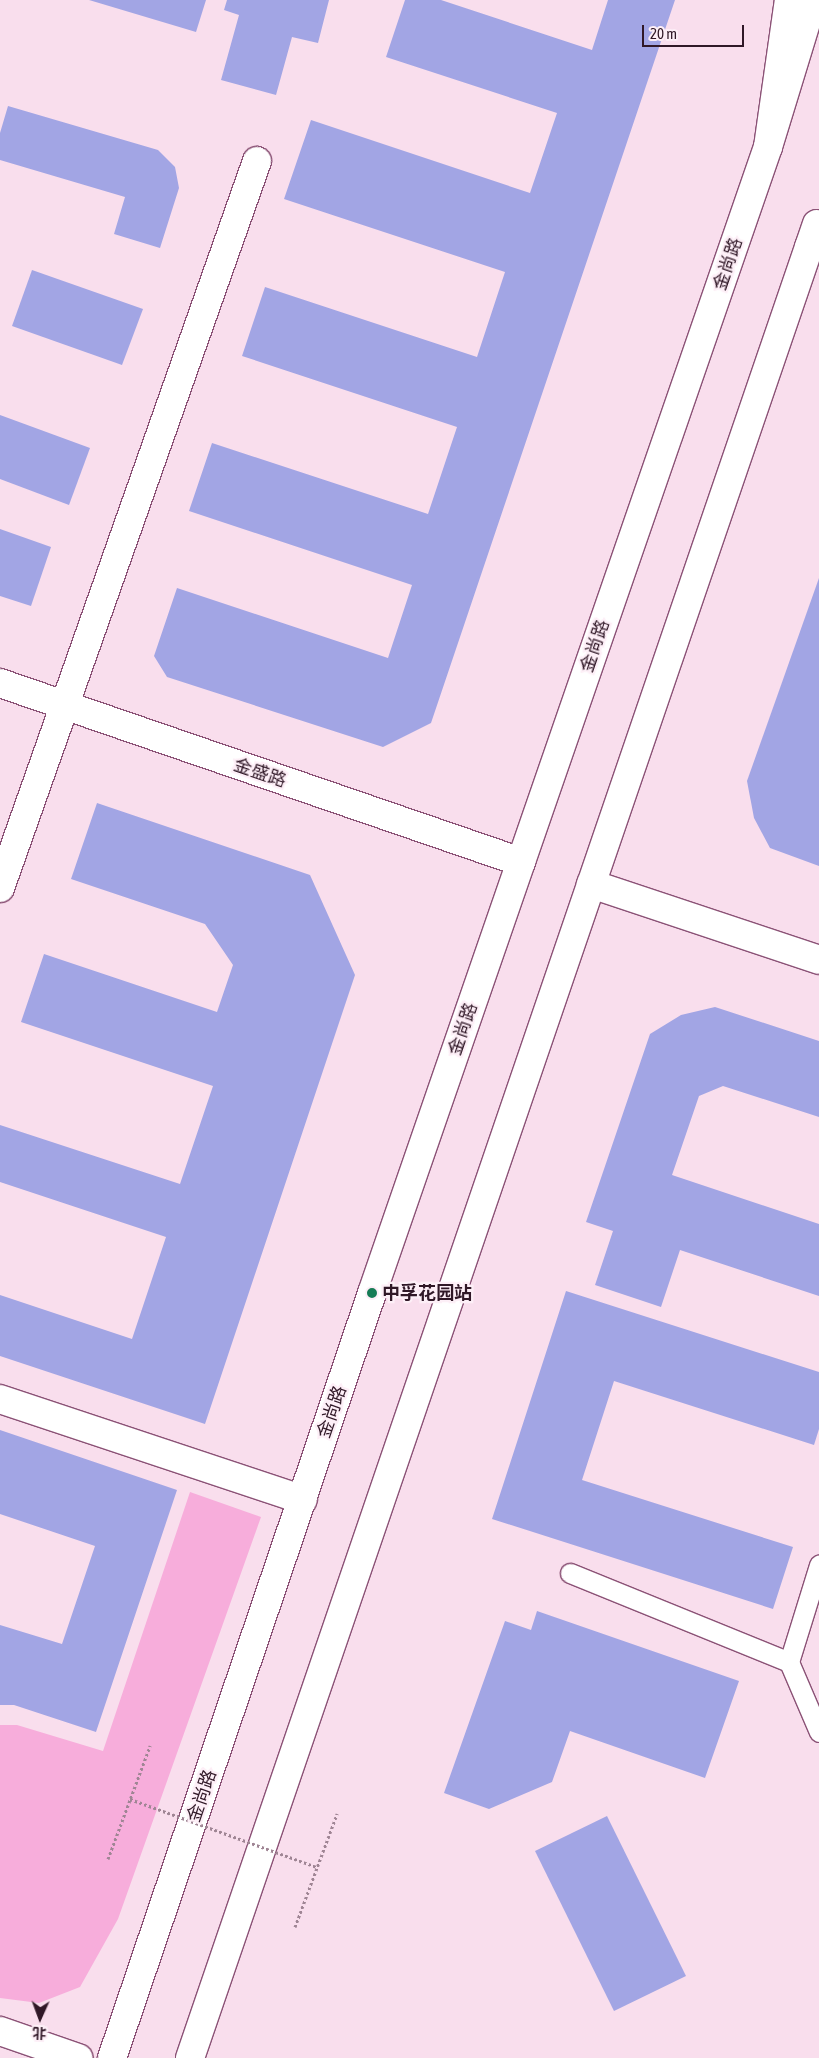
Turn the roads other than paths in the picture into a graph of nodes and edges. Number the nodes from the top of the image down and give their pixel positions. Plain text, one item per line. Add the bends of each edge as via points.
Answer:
1 (789, 0) edge
2 (813, 0) edge
3 (768, 147) junction
4 (257, 161) dead end
5 (819, 218) edge
6 (814, 236) edge
7 (0, 683) edge
8 (65, 705) junction
9 (521, 862) junction
10 (591, 884) junction
11 (0, 888) edge
12 (819, 960) edge
13 (0, 1399) edge
14 (302, 1500) junction
15 (819, 1565) edge
16 (570, 1572) dead end
17 (810, 1620) edge
18 (789, 1662) junction
19 (819, 1732) edge
20 (0, 2032) edge
21 (78, 2058) edge
22 (112, 2058) edge
23 (190, 2058) edge

1 - 3 main road
2 - 3 main road, 金尚路
3 - 9 main road, 金尚路
4 - 8 main road
5 - 6 main road
6 - 10 main road
7 - 8 main road, 金盛路
8 - 9 main road, 金盛路
8 - 11 main road
9 - 14 main road, 金尚路
10 - 12 main road
10 - 23 main road
13 - 14 main road
14 - 22 main road, 金尚路
15 - 17 lane
16 - 18 lane
17 - 18 lane
18 - 19 lane
20 - 21 main road

